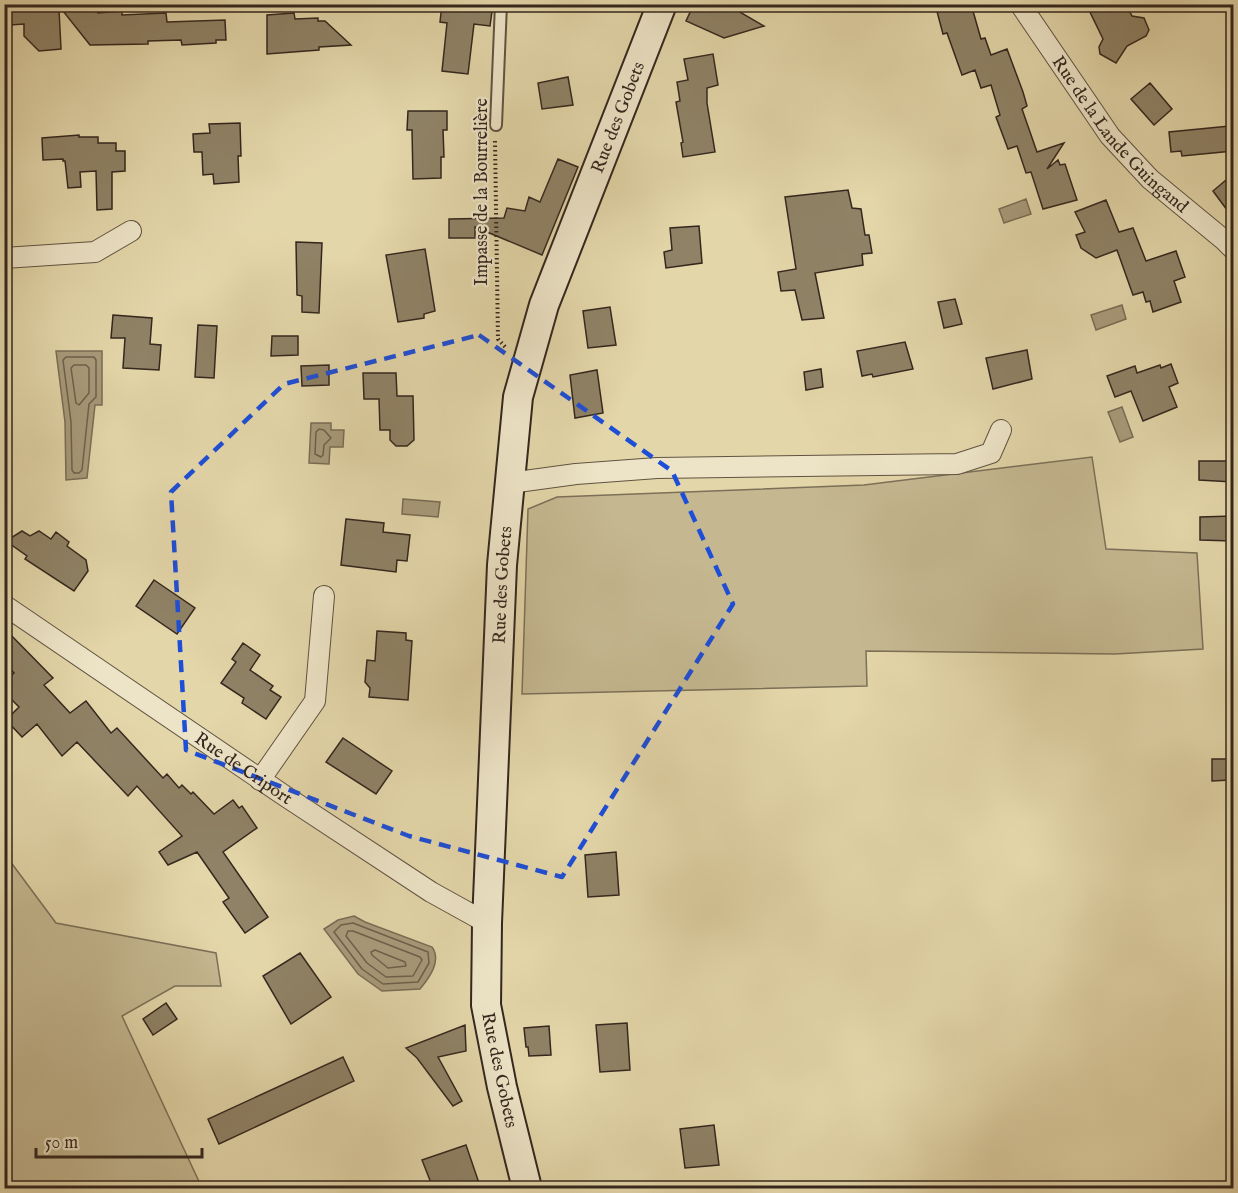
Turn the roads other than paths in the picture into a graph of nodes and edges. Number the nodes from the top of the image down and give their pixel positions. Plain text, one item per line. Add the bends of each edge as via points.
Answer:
1 (501, 4) edge
2 (662, 4) edge
3 (1020, 4) edge
4 (496, 125) road end
5 (131, 231) dead end
6 (1233, 250) edge
7 (4, 258) edge
8 (1001, 430) dead end
9 (510, 483) junction
10 (324, 596) dead end
11 (4, 605) edge
12 (260, 780) junction
13 (487, 923) junction
14 (527, 1188) edge

1 - 4 lane, Impasse de la Bourrelière
2 - 9 main road, Rue des Gobets via 544,305 518,397
3 - 6 street, Rue de la Lande Guingand via 1110,136 1150,178
5 - 7 street via 95,252
8 - 9 street via 991,453 957,464 657,468
9 - 13 main road, Rue des Gobets via 502,566
10 - 12 street via 315,700
11 - 12 street, Rue de Criport
12 - 13 street, Rue de Criport via 431,892
13 - 14 main road, Rue des Gobets via 486,1005

